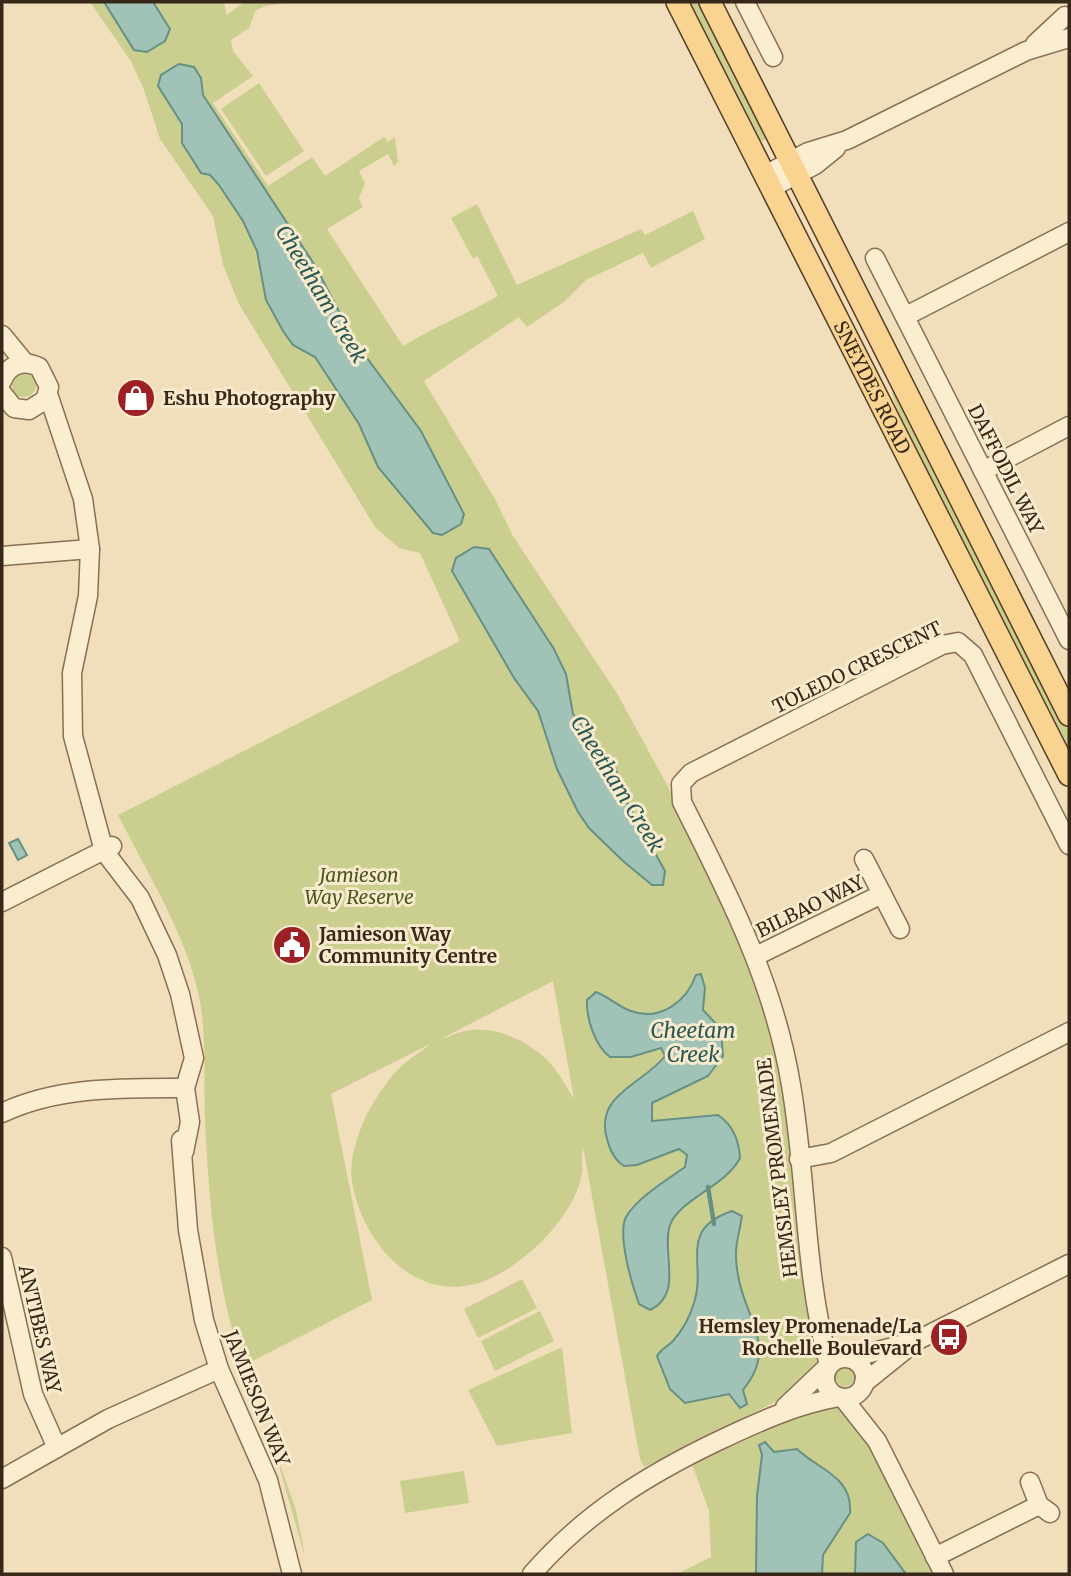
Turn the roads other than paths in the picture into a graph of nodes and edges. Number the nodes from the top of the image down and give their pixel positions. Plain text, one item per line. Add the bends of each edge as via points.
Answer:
1 (677, 2) edge
2 (710, 2) edge
3 (745, 2) edge
4 (1067, 14) edge
5 (1069, 38) edge
6 (1026, 51) junction
7 (773, 57) dead end
8 (792, 169) junction
9 (768, 181) junction
10 (1069, 232) edge
11 (875, 258) dead end
12 (906, 316) junction
13 (2, 335) edge
14 (25, 363) junction
15 (2, 381) edge
16 (2, 393) edge
17 (48, 394) junction
18 (15, 410) edge
19 (1069, 426) edge
20 (63, 442) junction
21 (983, 471) junction
22 (90, 549) junction
23 (2, 556) edge
24 (1067, 628) edge
25 (1069, 715) edge
26 (1069, 775) edge
27 (681, 784) joint
28 (1069, 845) edge
29 (108, 848) junction
30 (864, 859) dead end
31 (882, 894) junction
32 (2, 902) edge
33 (900, 929) dead end
34 (756, 956) junction
35 (1069, 1032) edge
36 (179, 1088) junction
37 (2, 1112) edge
38 (799, 1159) junction
39 (2, 1257) edge
40 (1069, 1264) edge
41 (6, 1298) edge
42 (819, 1316) junction
43 (916, 1341) junction
44 (849, 1358) junction
45 (828, 1367) junction
46 (219, 1369) junction
47 (863, 1384) junction
48 (841, 1397) junction
49 (777, 1413) junction
50 (877, 1441) junction
51 (57, 1448) junction
52 (2, 1479) edge
53 (1030, 1482) dead end
54 (935, 1557) junction
55 (292, 1574) edge
56 (532, 1574) edge
57 (944, 1574) edge

1 - 9 main road, SNEYDES ROAD
2 - 8 main road, SNEYDES ROAD
3 - 7 street
4 - 6 street
5 - 6 street
6 - 8 street via 847,140 808,152
8 - 9 street
8 - 25 main road, SNEYDES ROAD
9 - 26 main road, SNEYDES ROAD
10 - 12 street
11 - 12 street, DAFFODIL WAY
12 - 21 street, DAFFODIL WAY
13 - 14 street, JAMIESON WAY
14 - 15 street via 10,368
14 - 17 street, JAMIESON WAY via 44,373
16 - 18 street, JAMIESON WAY
17 - 18 street via 41,405
17 - 20 street, JAMIESON WAY
18 - 20 street, JAMIESON WAY via 48,424
19 - 21 street
20 - 22 street, JAMIESON WAY via 83,499
21 - 24 street, DAFFODIL WAY
22 - 23 street
22 - 29 street, JAMIESON WAY via 88,596 75,650 73,736 87,789 107,825
27 - 28 street, TOLEDO CRESCENT via 703,767 942,645 958,642 973,655
27 - 34 street, HEMSLEY PROMENADE via 682,802
29 - 32 street
29 - 36 street, JAMIESON WAY via 132,872 174,974 194,1058
30 - 31 street, BILBAO WAY
31 - 33 street, BILBAO WAY
31 - 34 street, BILBAO WAY
34 - 38 street, HEMSLEY PROMENADE via 786,1059
35 - 38 street via 831,1153
36 - 37 street via 76,1093
36 - 46 street, JAMIESON WAY via 190,1122 184,1152 188,1230
38 - 42 street, HEMSLEY PROMENADE
39 - 41 street, ANTIBES WAY
40 - 43 street
41 - 51 street, ANTIBES WAY via 33,1394
42 - 44 street, HEMSLEY PROMENADE
42 - 45 street, HEMSLEY PROMENADE
43 - 44 street
43 - 47 street
44 - 45 street via 834,1360
44 - 47 street via 861,1365
45 - 48 street via 826,1385
45 - 49 street
46 - 51 street via 108,1419
46 - 55 street, JAMIESON WAY via 268,1480
47 - 48 street via 855,1395
47 - 50 street
48 - 49 street
48 - 50 street
49 - 56 street via 675,1462 618,1496
50 - 54 street
51 - 52 street
53 - 54 street via 1044,1509
54 - 57 street

